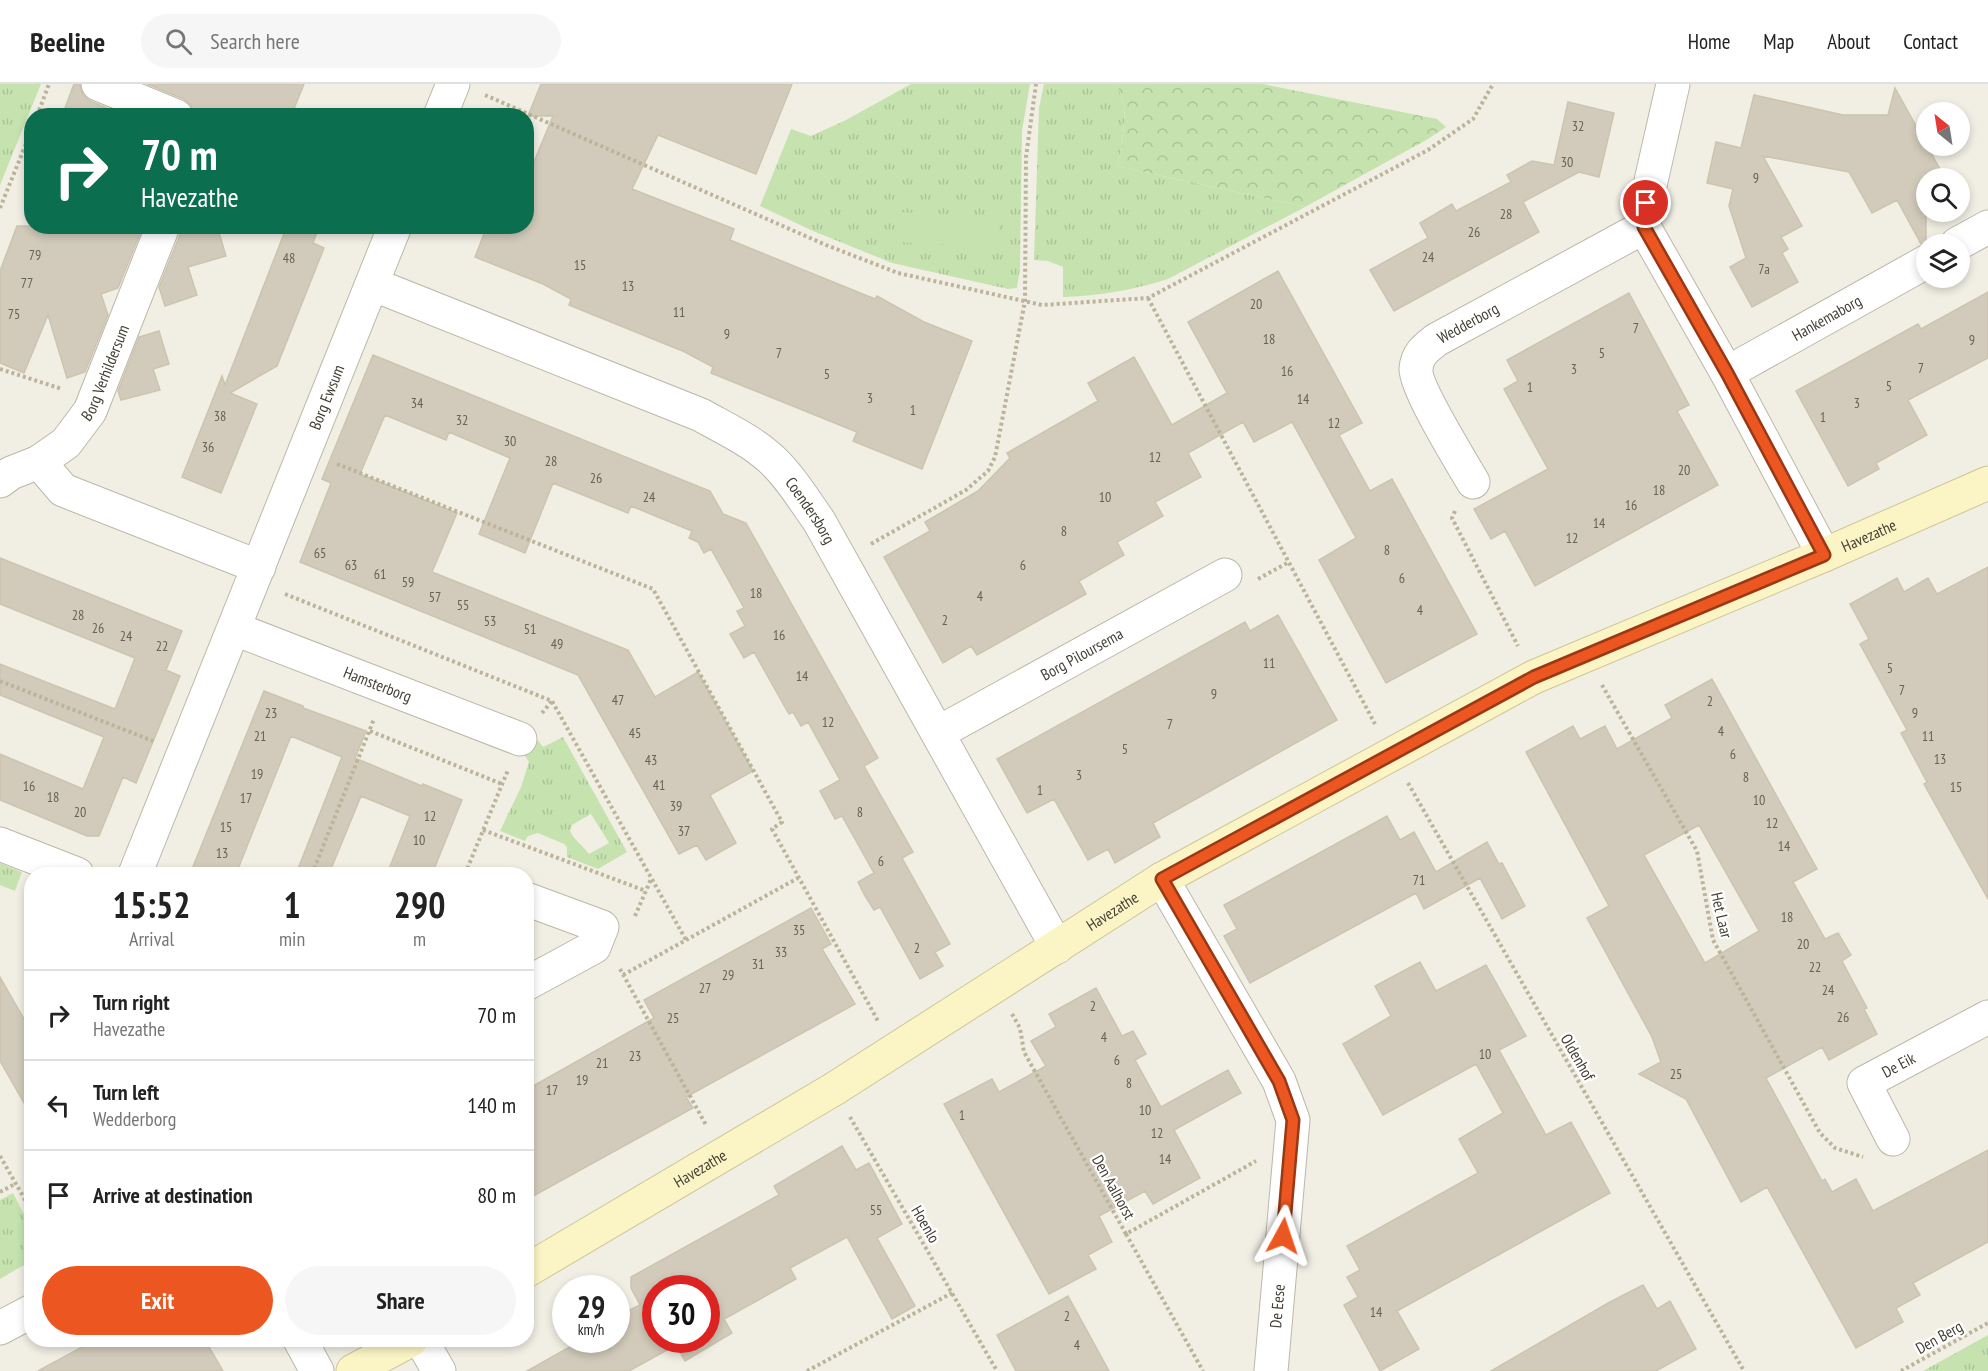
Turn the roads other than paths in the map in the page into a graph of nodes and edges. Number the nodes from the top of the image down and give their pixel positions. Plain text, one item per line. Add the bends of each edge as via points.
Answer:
1 (98, 84) edge
2 (1673, 84) edge
3 (468, 89) edge
4 (156, 108) edge
5 (448, 108) edge
6 (1644, 227) junction
7 (1988, 227) edge
8 (160, 234) edge
9 (393, 234) edge
10 (1970, 237) edge
11 (1916, 268) edge
12 (372, 284) junction
13 (1727, 373) junction
14 (39, 462) junction
15 (0, 481) edge
16 (1473, 482) road end
17 (1988, 483) edge
18 (1824, 555) junction
19 (259, 567) junction
20 (1226, 575) dead end
21 (235, 629) junction
22 (938, 733) junction
23 (520, 739) road end
24 (0, 844) edge
25 (59, 867) edge
26 (138, 867) edge
27 (1162, 879) junction
28 (534, 901) edge
29 (1056, 947) junction
30 (534, 980) edge
31 (1988, 1017) edge
32 (1893, 1139) road end
33 (534, 1266) edge
34 (24, 1315) edge
35 (0, 1328) edge
36 (304, 1347) edge
37 (398, 1347) edge
38 (425, 1347) edge
39 (317, 1371) edge
40 (353, 1371) edge
41 (439, 1371) edge
42 (1270, 1371) edge

1 - 4 street
2 - 6 street
3 - 5 street
6 - 13 street
6 - 16 street, Wedderborg via 1436,340 1420,353 1416,371 1422,390
7 - 10 street
8 - 14 street, Borg Verhildersum via 90,411 66,443
9 - 12 street, Borg Ewsum
11 - 13 street, Hankemaborg
12 - 19 street, Borg Ewsum
12 - 22 street, Coendersborg via 701,415 770,458 819,521
13 - 18 street
14 - 15 street, Borg Verhildersum
14 - 19 street via 63,490
17 - 18 street, Havezathe
18 - 27 street, Havezathe via 1534,677
19 - 21 street, Borg Ewsum
20 - 22 street, Borg Piloursema
21 - 23 street, Hamsterborg
21 - 26 street, Borg Ewsum
22 - 29 street, Coendersborg
24 - 25 street
27 - 29 street, Havezathe
27 - 42 street, De Eese via 1279,1081 1293,1120
28 - 30 street via 602,927 594,948
29 - 33 street, Havezathe via 834,1089
31 - 32 street, De Eik via 1864,1083
34 - 35 street
36 - 39 street
37 - 40 street
38 - 41 street

